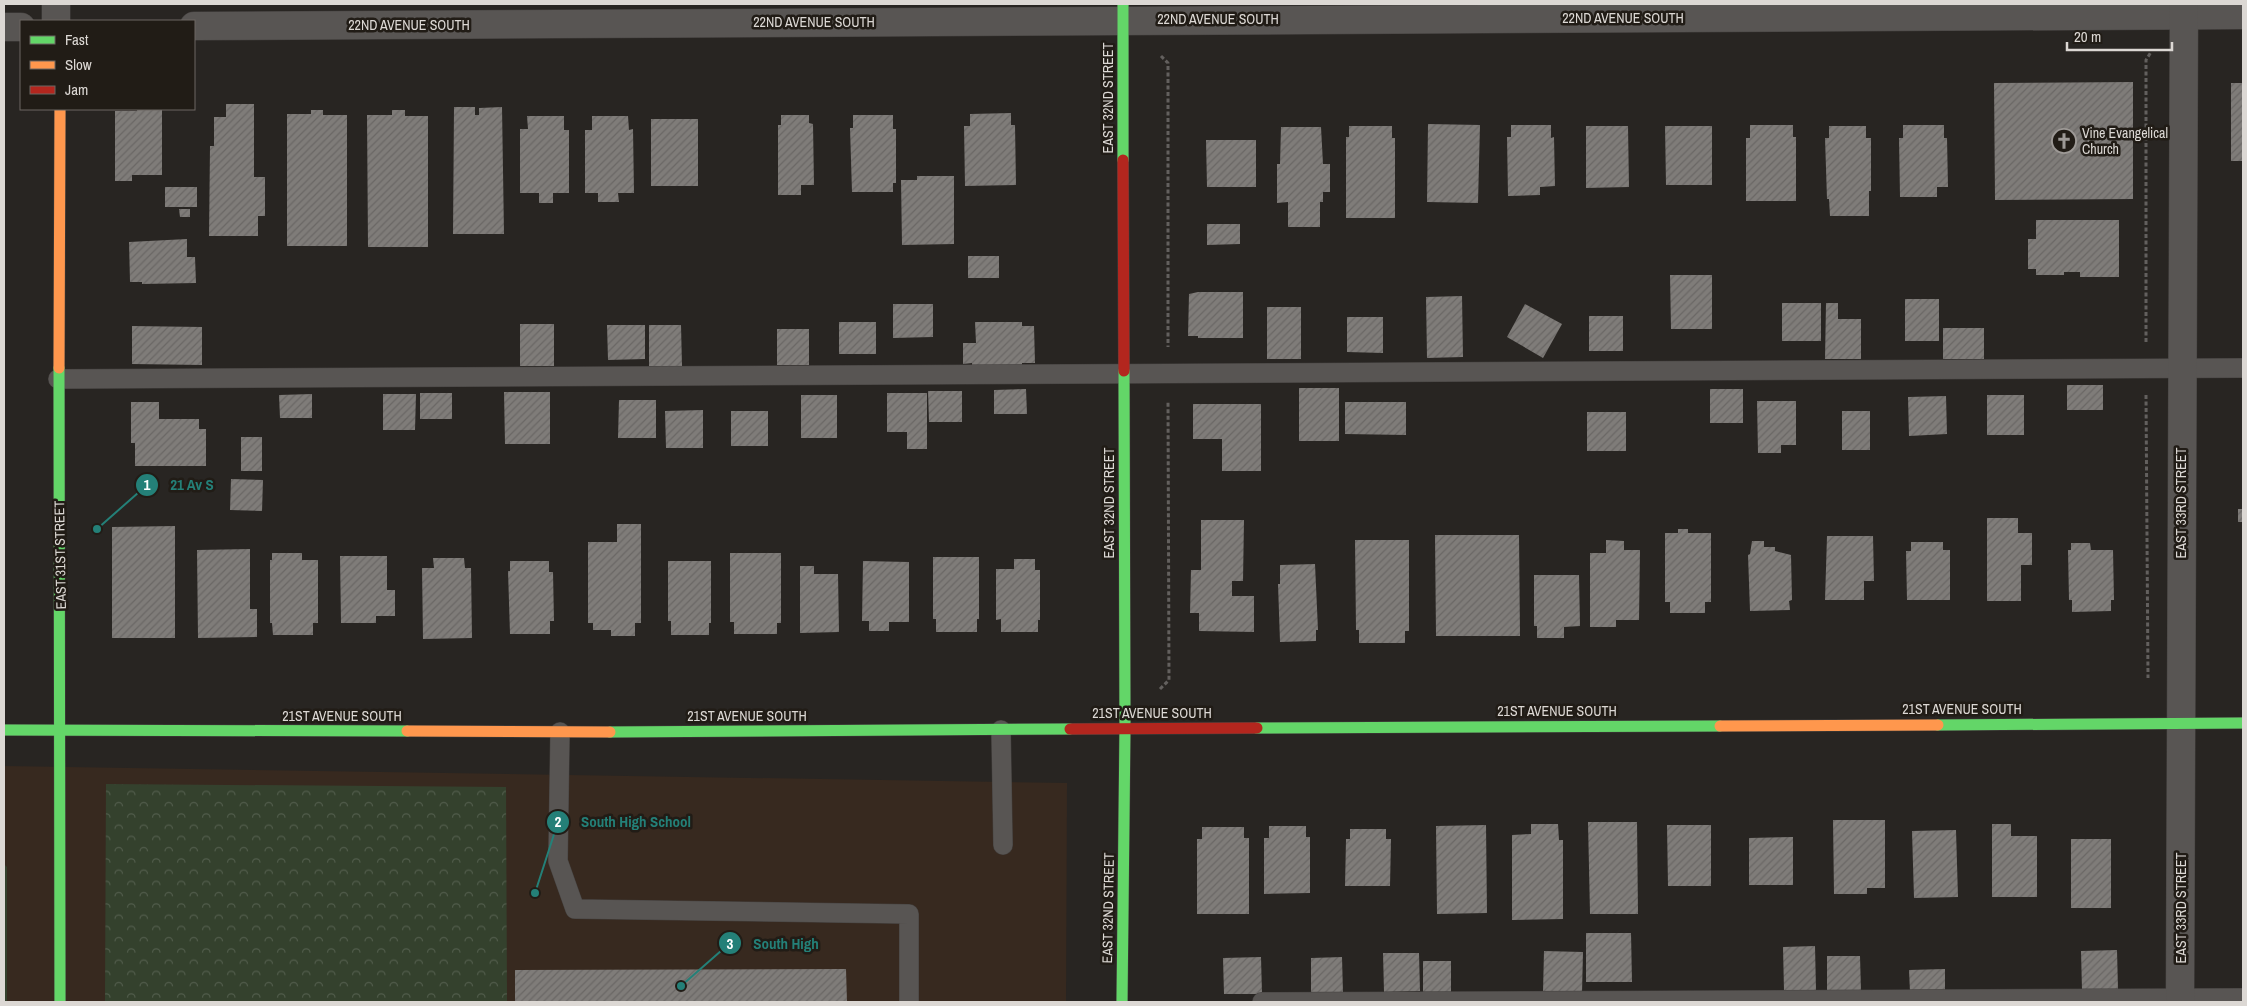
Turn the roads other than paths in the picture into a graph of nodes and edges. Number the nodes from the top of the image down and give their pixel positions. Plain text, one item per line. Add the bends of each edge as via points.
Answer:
1 (56, 4) edge
2 (2184, 10) edge
3 (1123, 12) edge
4 (2243, 15) edge
5 (56, 20) edge
6 (195, 26) edge
7 (4, 27) edge
8 (20, 27) edge
9 (60, 110) edge
10 (2181, 368) junction
11 (2243, 368) edge
12 (1122, 373) junction
13 (58, 379) junction
14 (2181, 724) junction
15 (2243, 724) edge
16 (1125, 728) junction
17 (4, 730) edge
18 (60, 730) junction
19 (1001, 730) junction
20 (560, 732) junction
21 (1003, 845) dead end
22 (2243, 998) edge
23 (2180, 1000) edge
24 (60, 1002) edge
25 (909, 1002) edge
26 (1122, 1002) edge
27 (1262, 1002) edge

1 - 5 street
2 - 3 street, 22ND AVENUE SOUTH
2 - 4 street, 22ND AVENUE SOUTH
2 - 10 street, EAST 33RD STREET
3 - 6 street, 22ND AVENUE SOUTH
3 - 12 street, EAST 32ND STREET
7 - 8 street
9 - 13 street, EAST 31ST STREET
10 - 11 lane
10 - 12 lane
10 - 14 street, EAST 33RD STREET
12 - 13 lane
12 - 16 street, EAST 32ND STREET
13 - 18 street, EAST 31ST STREET
14 - 15 street, 21ST AVENUE SOUTH
14 - 16 street, 21ST AVENUE SOUTH
14 - 23 street, EAST 33RD STREET
16 - 19 street, 21ST AVENUE SOUTH
16 - 26 street, EAST 32ND STREET
17 - 18 street, 21ST AVENUE SOUTH
18 - 20 street, 21ST AVENUE SOUTH
18 - 24 street, EAST 31ST STREET
19 - 20 street, 21ST AVENUE SOUTH
19 - 21 lane
20 - 25 lane via 558,861 575,909 908,914
22 - 23 lane
23 - 27 lane

